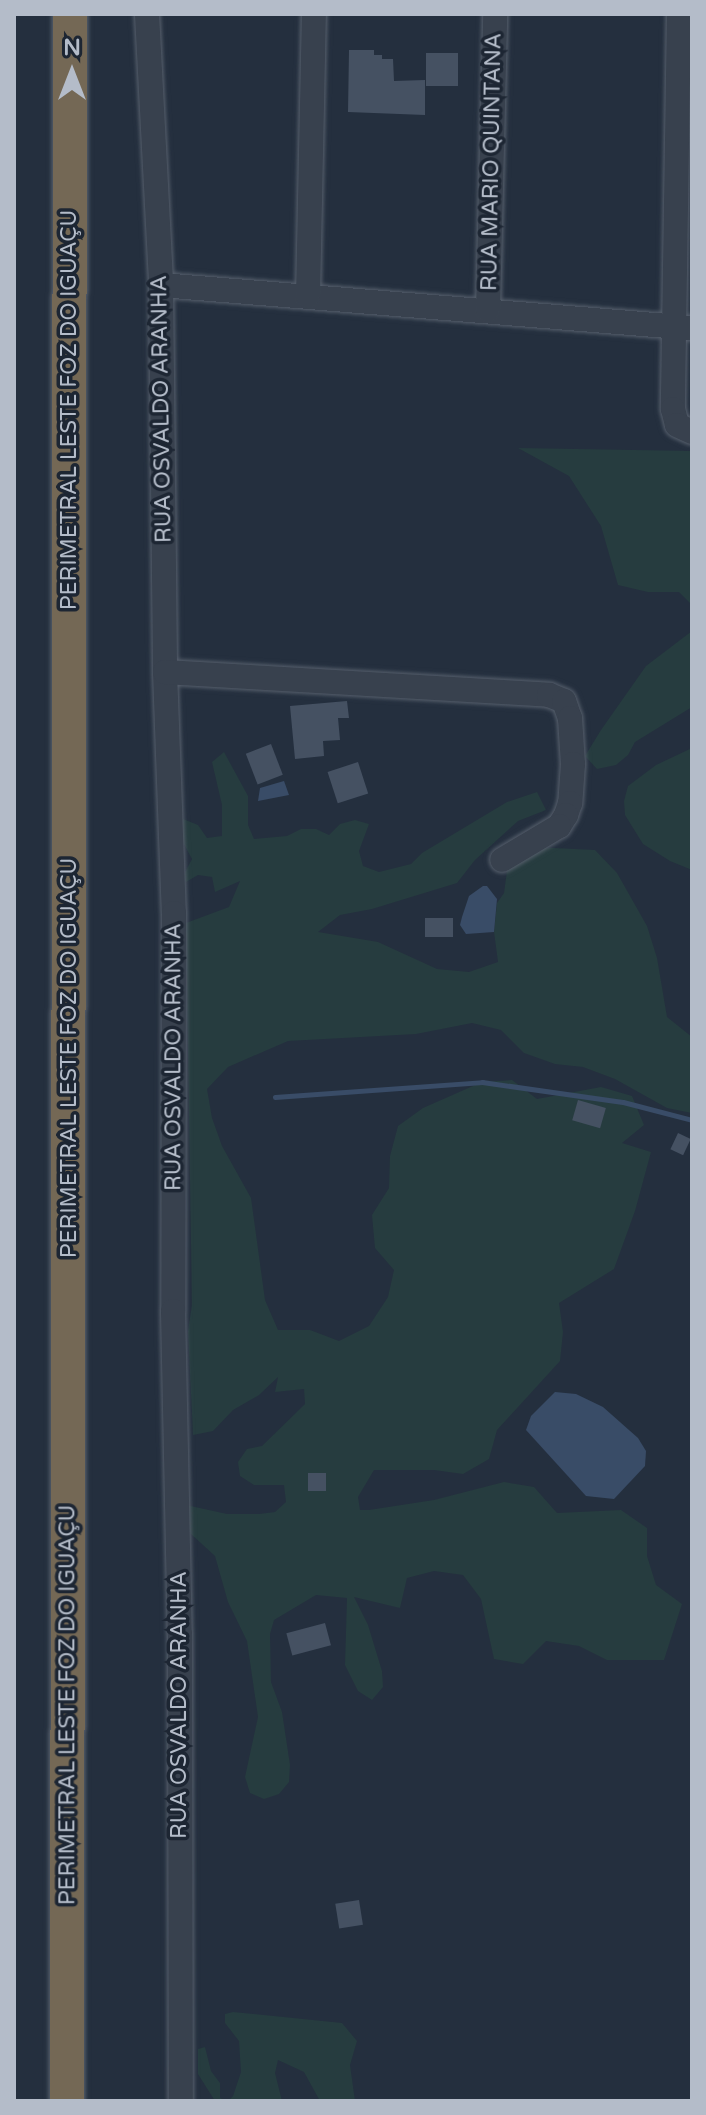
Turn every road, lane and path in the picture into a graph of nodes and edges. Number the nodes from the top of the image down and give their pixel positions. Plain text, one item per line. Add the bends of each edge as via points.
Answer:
1 (70, 14) edge
2 (147, 14) edge
3 (314, 14) edge
4 (495, 14) edge
5 (679, 14) edge
6 (161, 285) junction
7 (308, 296) junction
8 (488, 310) junction
9 (683, 327) edge
10 (692, 432) edge
11 (165, 672) junction
12 (502, 860) dead end
13 (67, 2101) edge
14 (181, 2101) edge

1 - 13 highway, PERIMETRAL LESTE FOZ DO IGUAÇU
2 - 6 street, RUA OSVALDO ARANHA
3 - 7 street
4 - 8 street, RUA MARIO QUINTANA
5 - 9 street
6 - 7 street
6 - 11 street, RUA OSVALDO ARANHA
7 - 8 street
8 - 9 street
9 - 10 street via 674,418
11 - 12 street via 549,695 564,701 573,764 566,815 559,826
11 - 14 street, RUA OSVALDO ARANHA via 174,929

